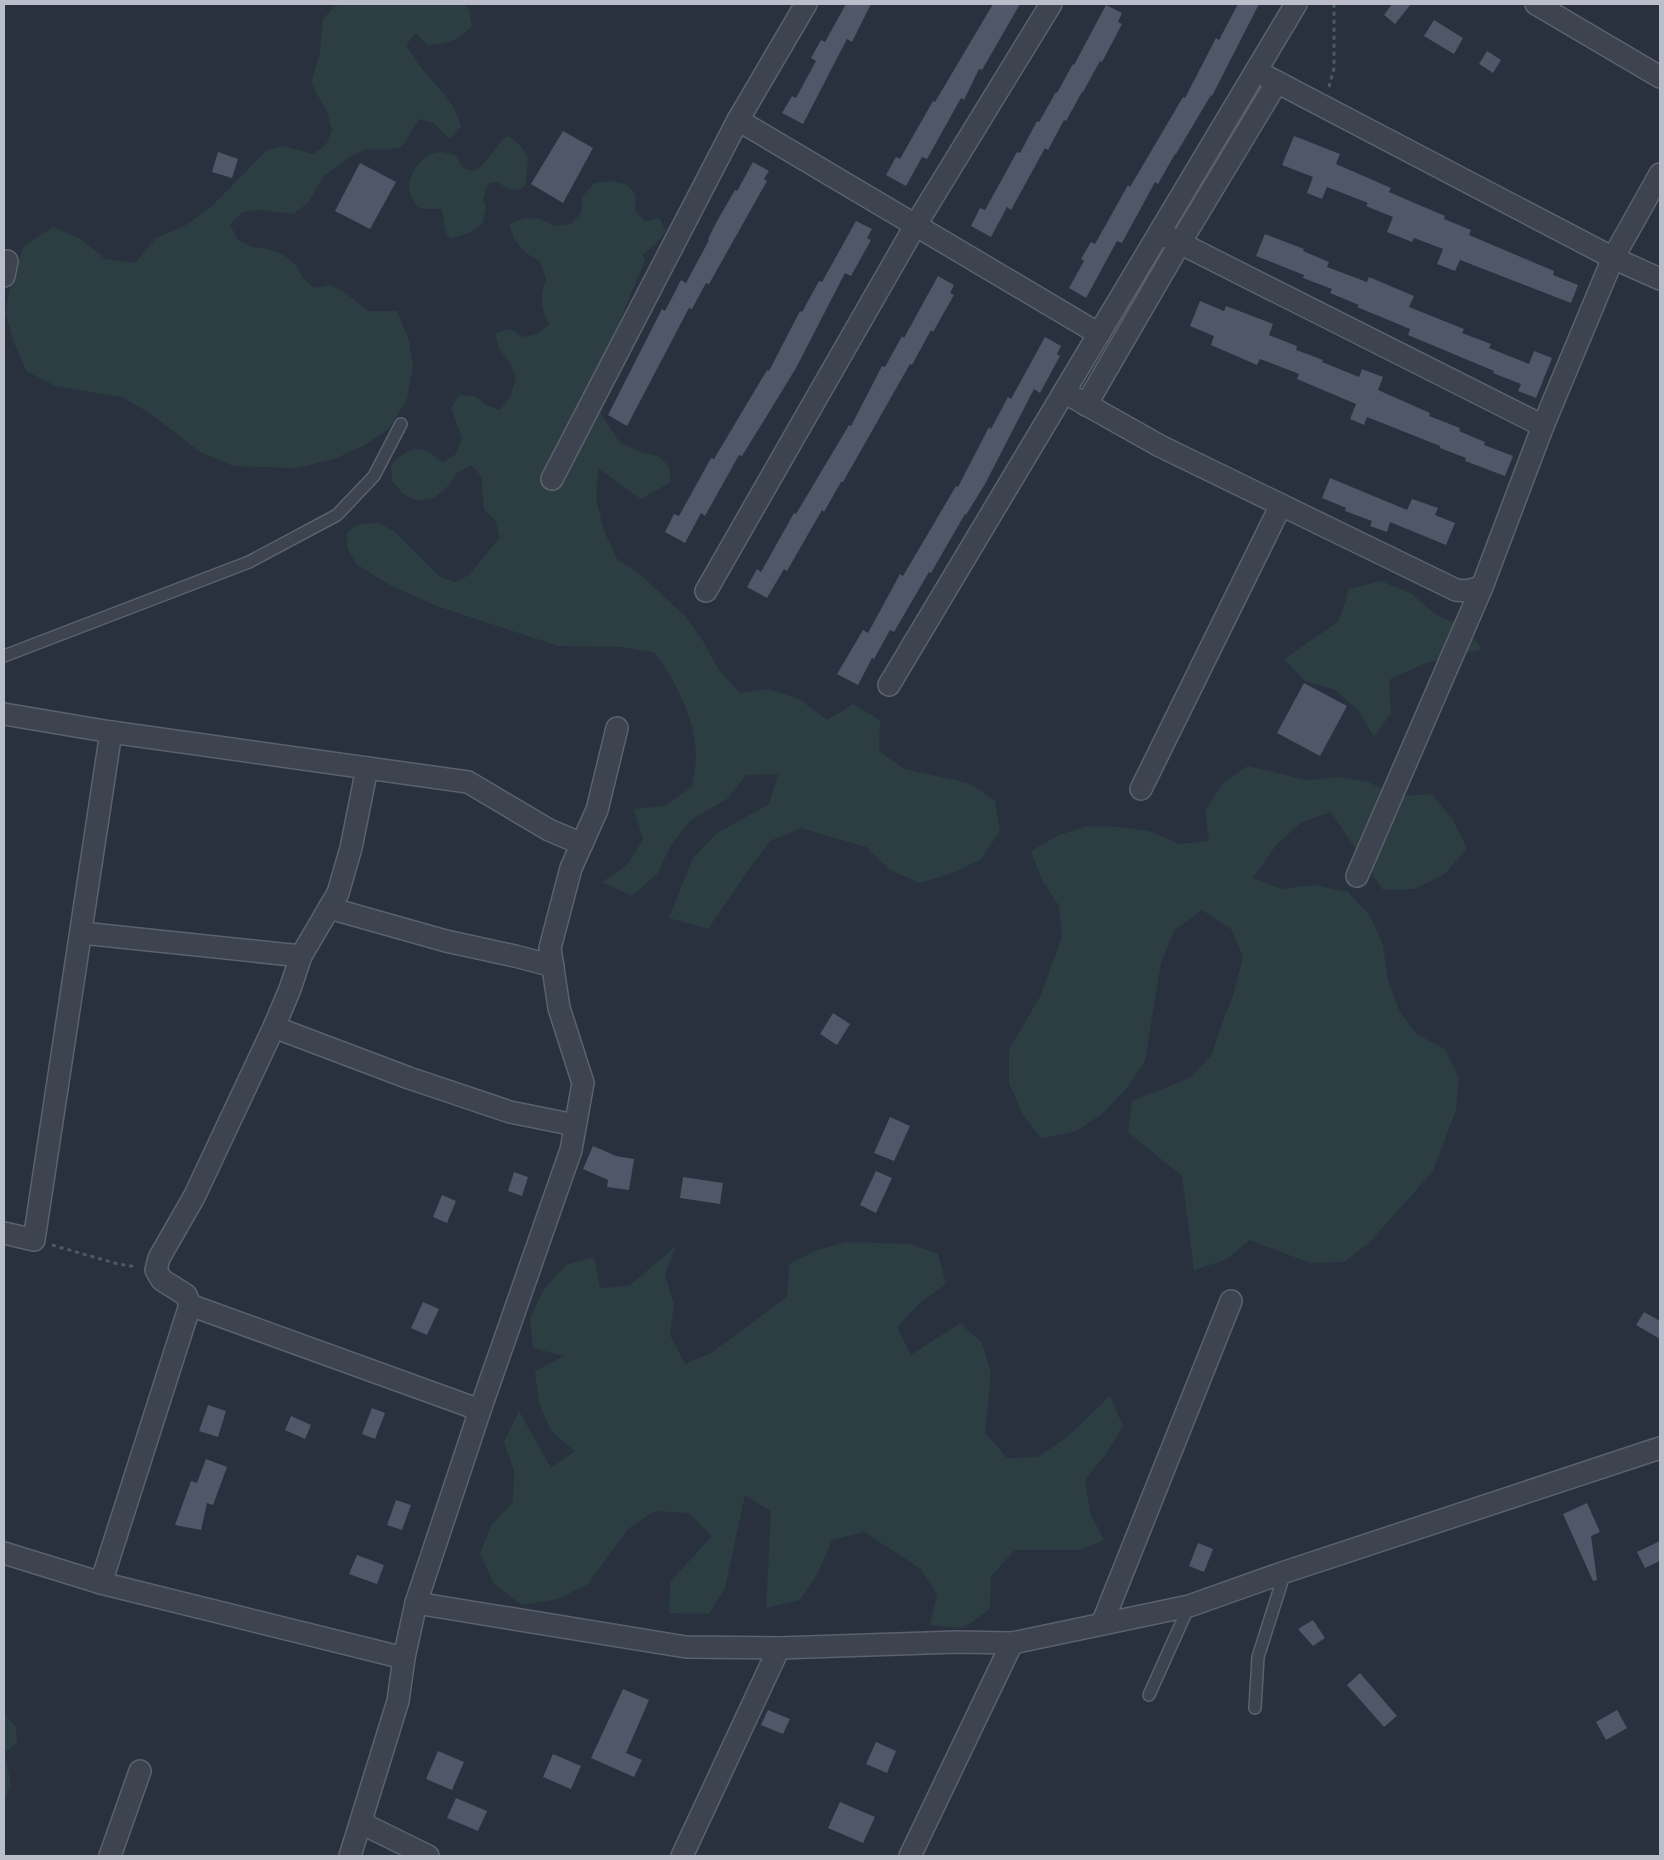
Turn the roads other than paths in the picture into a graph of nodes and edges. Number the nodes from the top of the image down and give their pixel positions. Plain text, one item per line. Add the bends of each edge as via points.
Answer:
1 (806, 4) edge
2 (1051, 4) edge
3 (1296, 4) edge
4 (1536, 4) edge
5 (1256, 70) junction
6 (1660, 77) edge
7 (1277, 82) junction
8 (738, 120) junction
9 (1660, 174) edge
10 (915, 226) junction
11 (1160, 233) junction
12 (1180, 243) junction
13 (1613, 258) junction
14 (1660, 280) edge
15 (1099, 334) junction
16 (1064, 392) junction
17 (1086, 405) junction
18 (401, 424) dead end
19 (1543, 426) junction
20 (552, 479) dead end
21 (1281, 505) junction
22 (1482, 587) junction
23 (706, 591) dead end
24 (4, 656) edge
25 (889, 685) dead end
26 (4, 714) edge
27 (617, 728) dead end
28 (111, 732) junction
29 (367, 768) junction
30 (1141, 789) dead end
31 (582, 844) junction
32 (1357, 876) dead end
33 (329, 908) junction
34 (82, 933) junction
35 (301, 956) junction
36 (553, 966) junction
37 (274, 1027) junction
38 (575, 1125) junction
39 (4, 1233) edge
40 (1231, 1301) dead end
41 (190, 1305) junction
42 (480, 1410) junction
43 (1660, 1448) edge
44 (4, 1553) edge
45 (1285, 1572) junction
46 (100, 1583) junction
47 (416, 1602) junction
48 (1189, 1606) junction
49 (1102, 1624) junction
50 (1012, 1643) junction
51 (779, 1648) junction
52 (404, 1658) junction
53 (1149, 1695) dead end
54 (1255, 1708) dead end
55 (140, 1771) dead end
56 (361, 1823) junction
57 (110, 1856) edge
58 (350, 1856) edge
59 (428, 1856) edge
60 (682, 1856) edge
61 (910, 1856) edge

1 - 8 street
2 - 10 street
3 - 5 street
4 - 6 street
5 - 7 street
5 - 11 street
7 - 12 street
7 - 13 street
8 - 10 street
8 - 20 street
9 - 13 street
10 - 15 street
10 - 23 street
11 - 12 street
11 - 15 street
12 - 17 street
12 - 19 street
13 - 14 street
13 - 19 street
15 - 16 street
16 - 17 street
16 - 25 street
17 - 21 street via 1160,446
18 - 24 lane via 374,476 336,515 249,562
19 - 22 street
21 - 22 street via 1456,590
21 - 30 street
22 - 32 street
26 - 28 street
27 - 31 street via 596,810
28 - 29 street
28 - 34 street
29 - 31 street via 468,782 550,830
29 - 33 street via 351,848 338,893
31 - 36 street via 571,868 550,948
33 - 35 street
33 - 36 street via 446,941
34 - 35 street
34 - 39 street via 34,1240
35 - 37 street
36 - 38 street via 559,1008 583,1083
37 - 38 street via 510,1112
37 - 41 street via 194,1197 159,1258 156,1270 162,1280 186,1295
38 - 42 street via 570,1150
40 - 49 street
41 - 42 street
41 - 46 street
42 - 47 street
43 - 45 street
44 - 46 street
45 - 48 street
45 - 54 lane via 1258,1657
46 - 52 street
47 - 51 street via 686,1647
47 - 52 street
48 - 49 street
48 - 53 lane
49 - 50 street
50 - 51 street
50 - 61 street
51 - 60 street
52 - 56 street via 398,1701
55 - 57 street
56 - 58 street
56 - 59 street

